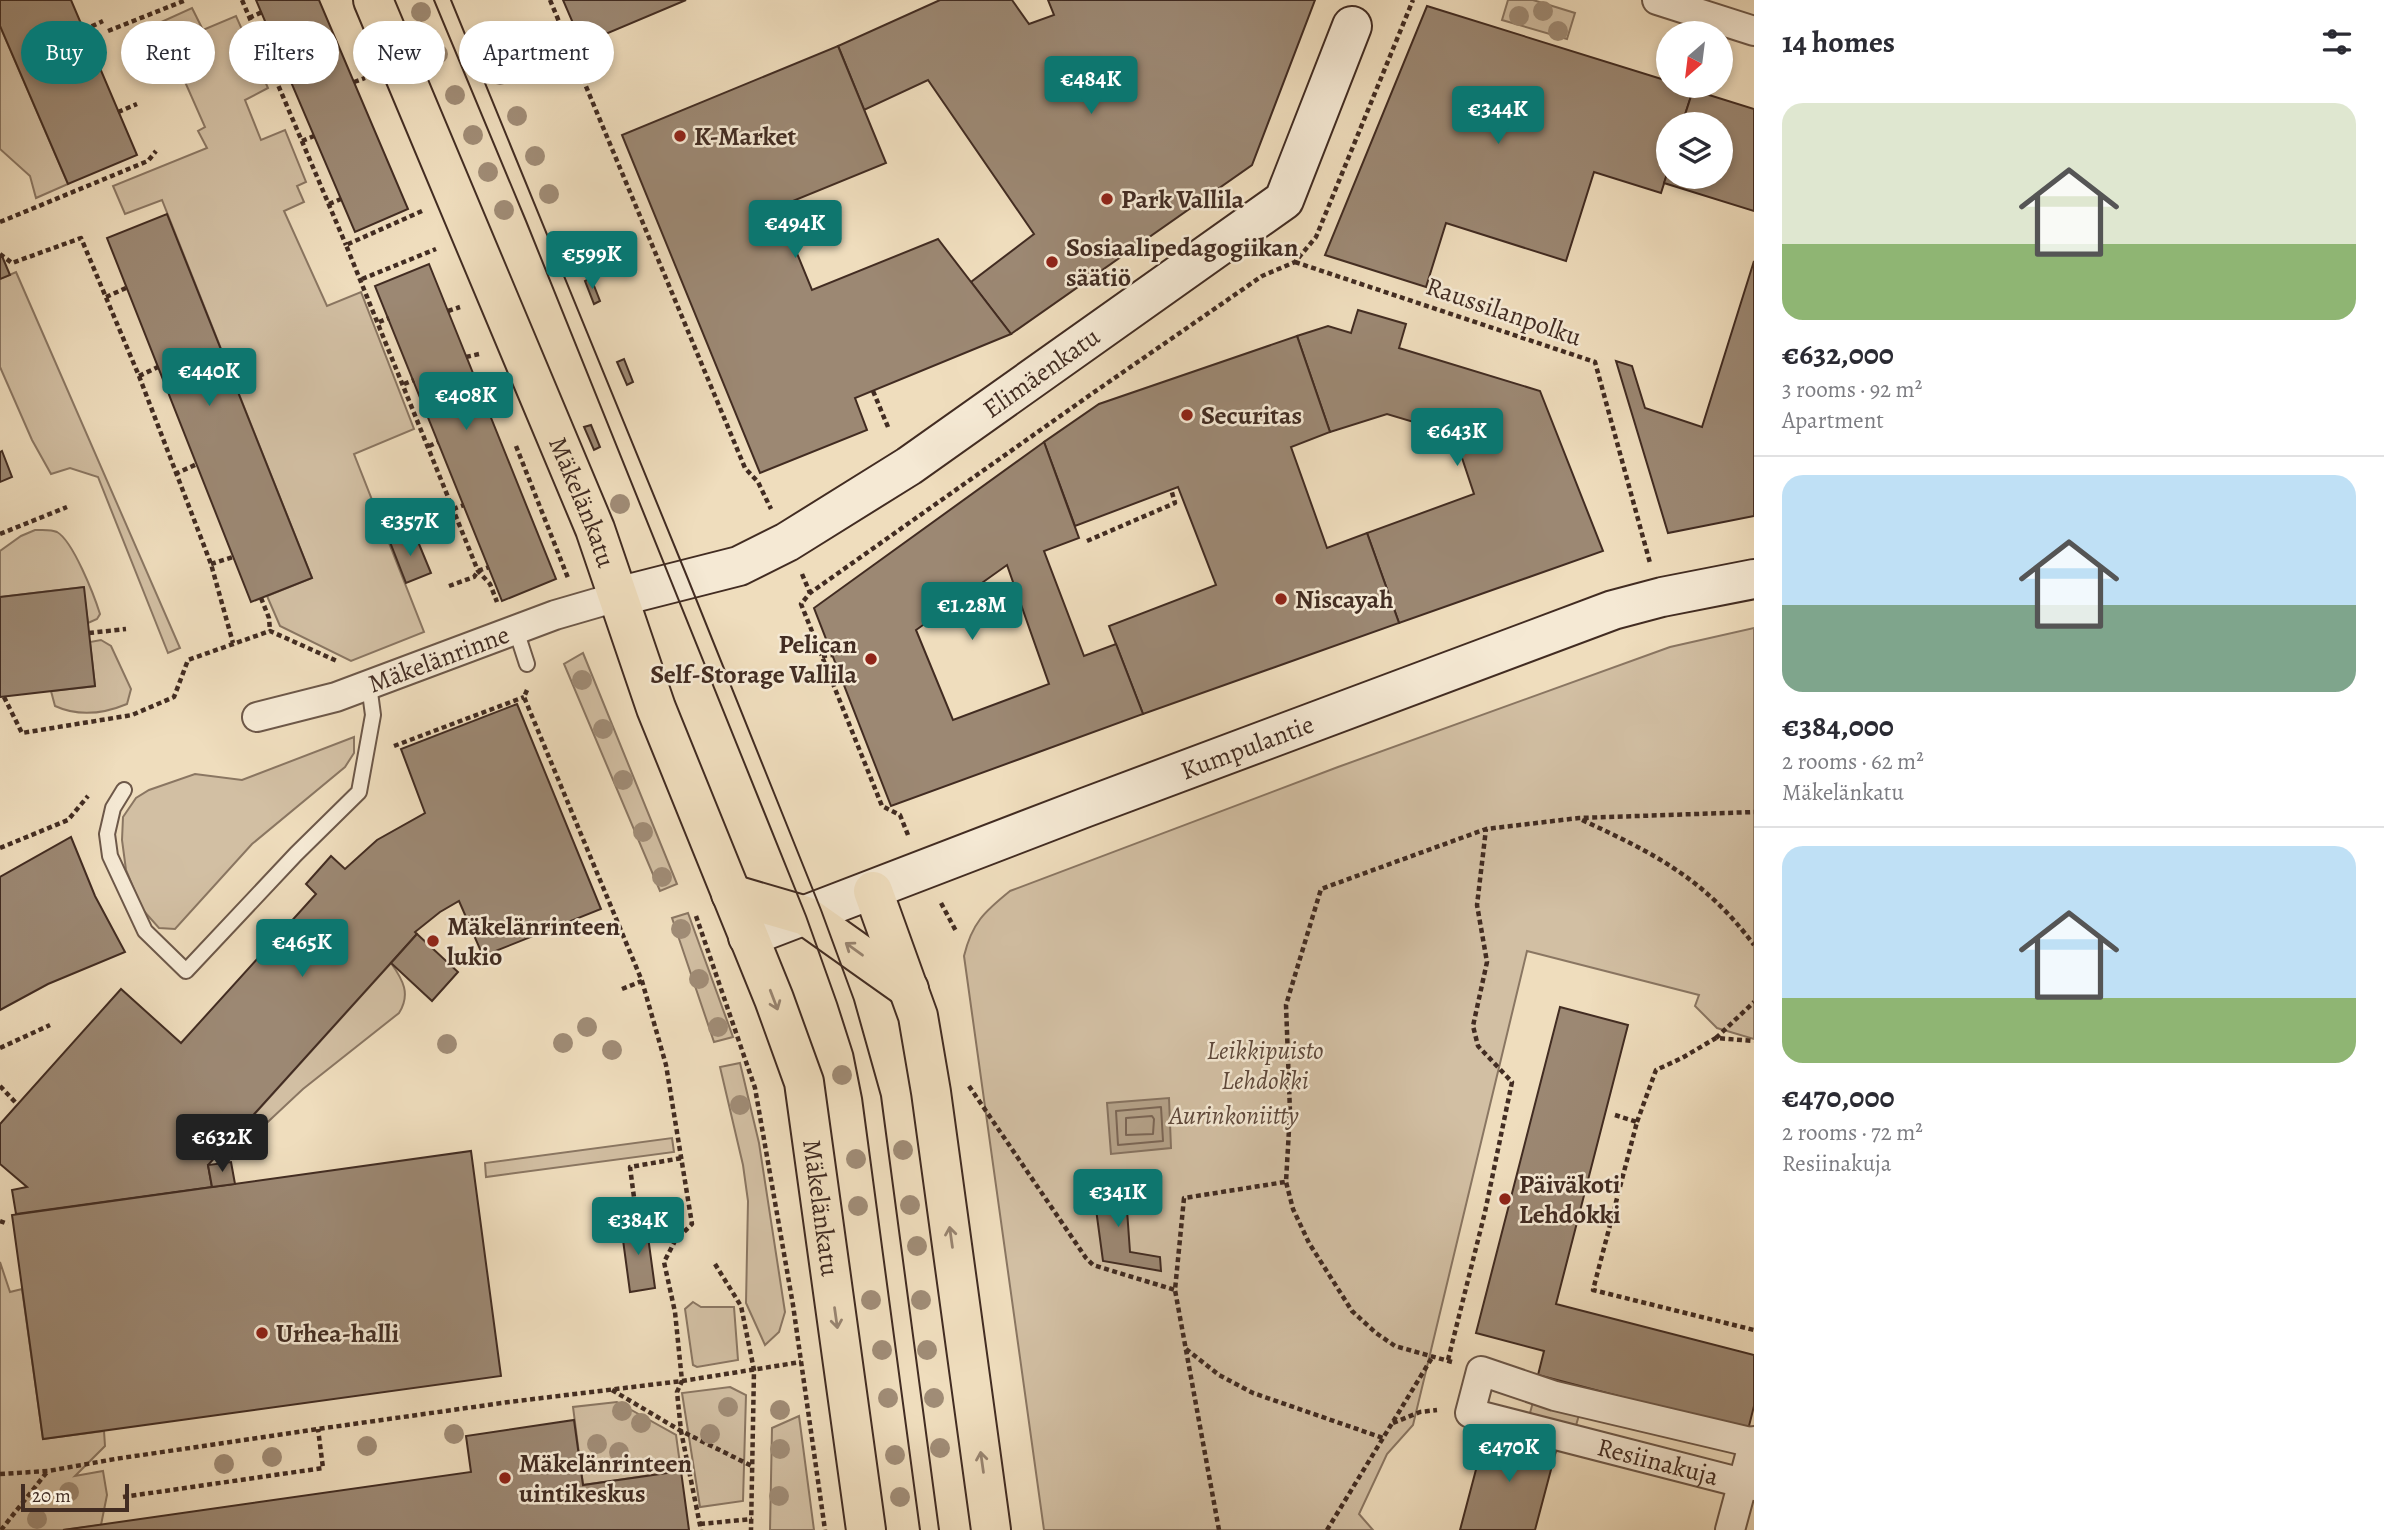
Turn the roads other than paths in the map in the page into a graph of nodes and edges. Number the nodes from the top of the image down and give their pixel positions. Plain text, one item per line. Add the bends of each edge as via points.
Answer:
1 (373, 0) edge
2 (1657, 0) edge
3 (1352, 26) dead end
4 (1754, 31) edge
5 (1754, 579) edge
6 (617, 597) junction
7 (516, 630) junction
8 (527, 664) dead end
9 (369, 685) junction
10 (257, 717) dead end
11 (124, 790) dead end
12 (873, 891) junction
13 (731, 894) junction
14 (806, 916) junction
15 (748, 937) junction
16 (909, 989) junction
17 (1754, 1442) edge
18 (1748, 1485) edge
19 (866, 1530) edge
20 (992, 1530) edge
21 (1730, 1530) edge

1 - 6 main road, Mäkelänkatu via 595,528
2 - 4 street
3 - 6 main road, Elimäenkatu via 1284,200 909,466 788,542 739,566
5 - 12 main road, Kumpulantie via 1613,610
6 - 7 street, Mäkelänrinne
6 - 13 main road, Mäkelänkatu
7 - 8 lane
7 - 9 street, Mäkelänrinne
9 - 10 street, Mäkelänrinne
9 - 11 lane via 373,715 359,792 186,971 145,931 110,856 107,834 113,808
12 - 14 main road, Kumpulantie
12 - 16 main road
13 - 14 main road
13 - 15 main road, Mäkelänkatu
14 - 15 main road, Kumpulantie
16 -> 14 main road
15 -> 19 main road, Mäkelänkatu via 804,1082
20 -> 16 main road via 931,1092
17 - 18 street
17 - 18 street, Resiinakuja via 1555,1396 1481,1371 1470,1413
18 - 21 street

